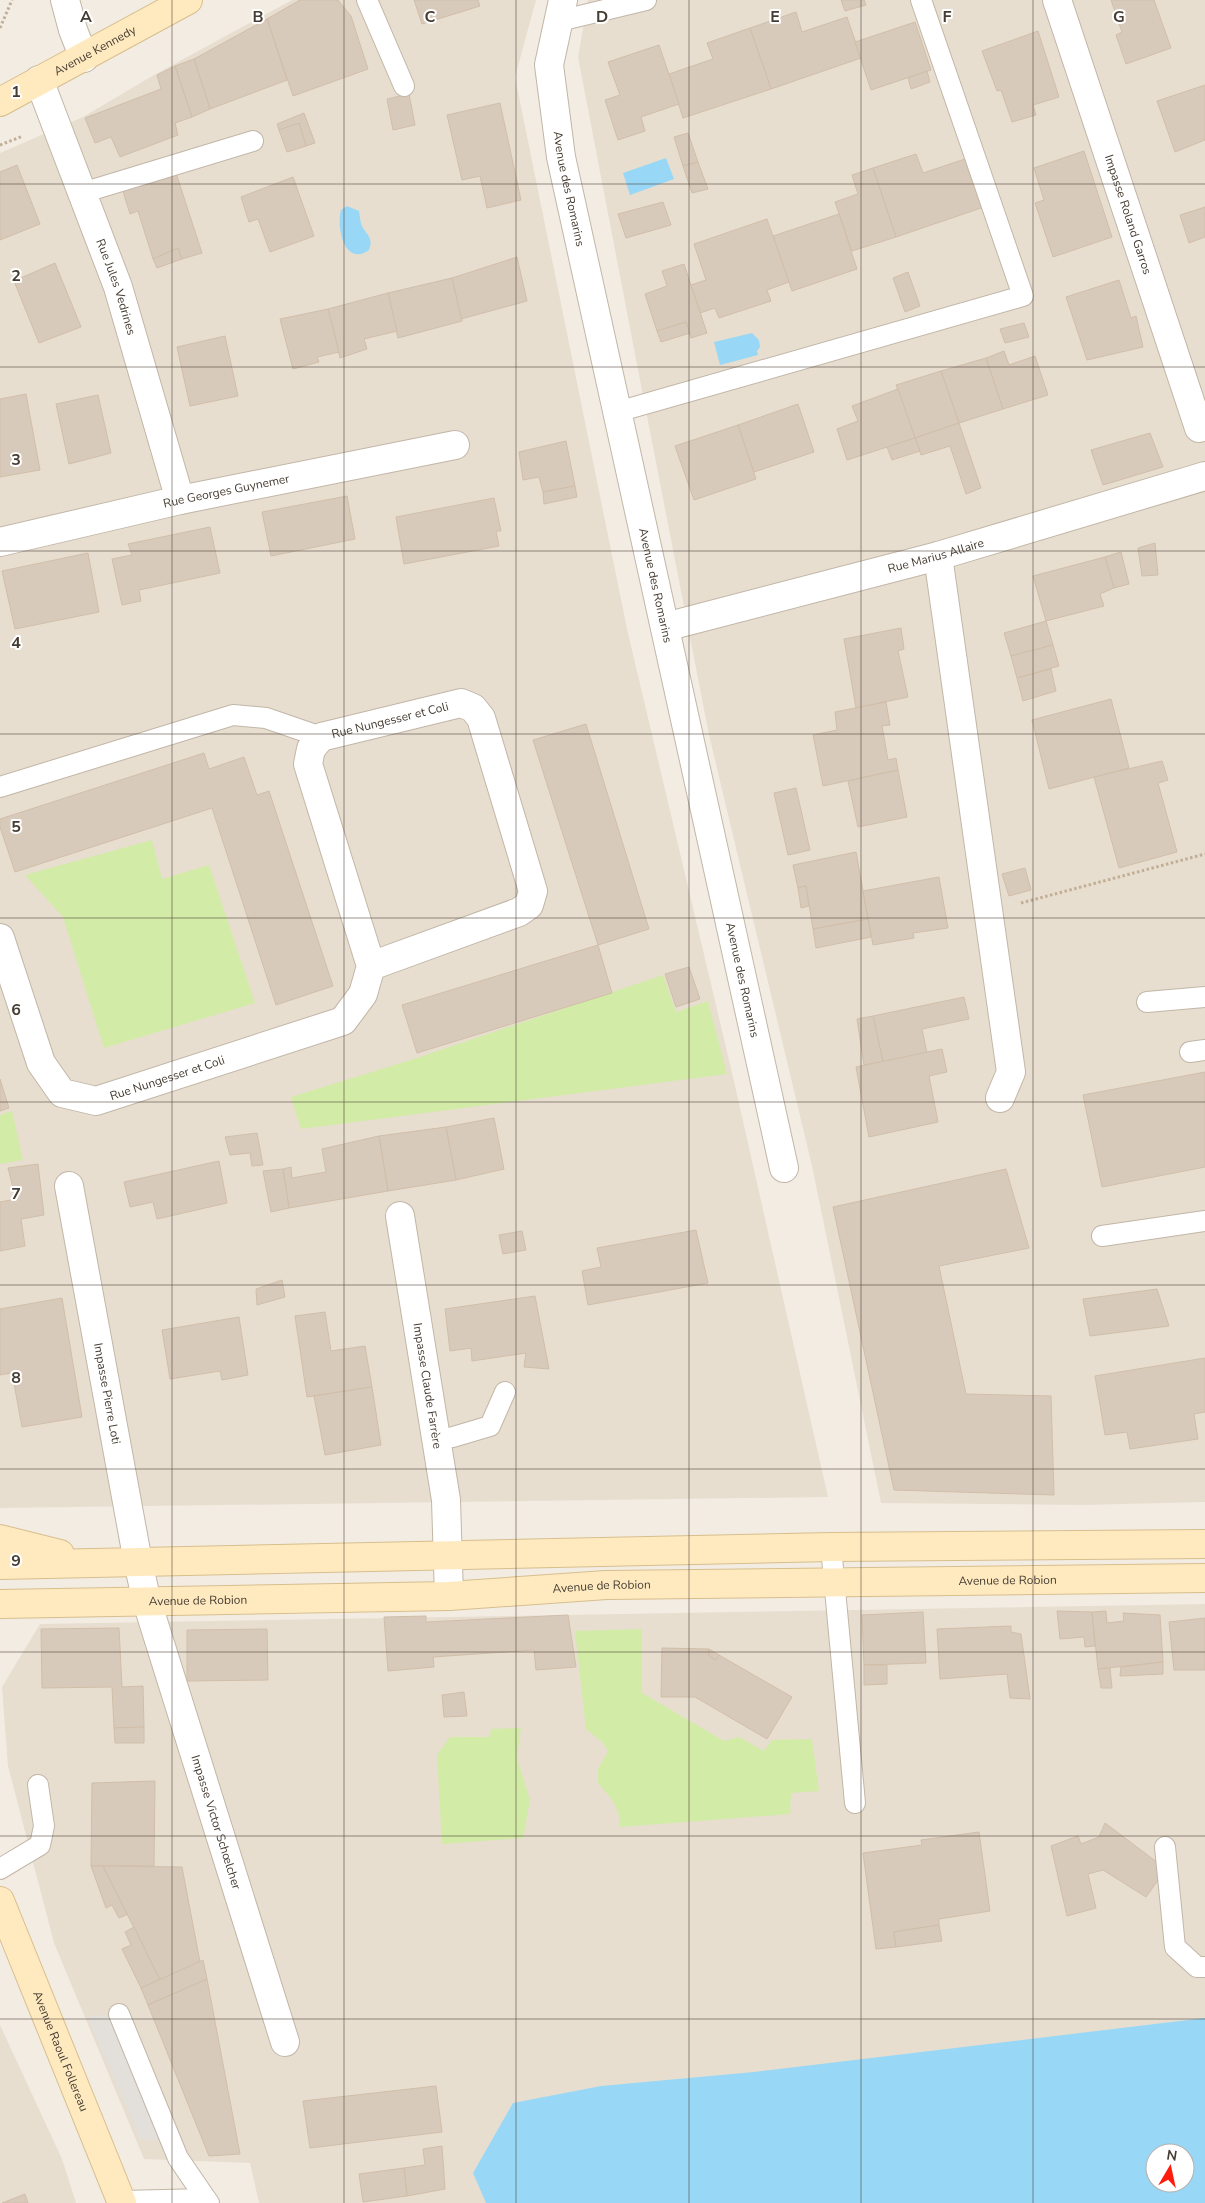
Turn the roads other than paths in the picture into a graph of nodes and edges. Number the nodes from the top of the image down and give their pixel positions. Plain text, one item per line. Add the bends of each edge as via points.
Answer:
1 (65, 0) edge
2 (188, 0) edge
3 (367, 0) edge
4 (646, 0) edge
5 (920, 0) edge
6 (1057, 0) edge
7 (561, 10) edge
8 (84, 58) junction
9 (39, 80) junction
10 (404, 86) dead end
11 (0, 102) edge
12 (253, 141) dead end
13 (82, 193) junction
14 (617, 412) junction
15 (1199, 428) dead end
16 (455, 445) dead end
17 (1205, 476) edge
18 (180, 500) junction
19 (0, 542) edge
20 (938, 556) junction
21 (664, 627) junction
22 (321, 737) junction
23 (0, 786) edge
24 (0, 938) edge
25 (371, 966) junction
26 (1205, 997) edge
27 (1147, 1002) dead end
28 (1000, 1098) dead end
29 (784, 1168) dead end
30 (68, 1186) dead end
31 (400, 1216) dead end
32 (1205, 1221) edge
33 (1102, 1236) dead end
34 (505, 1392) dead end
35 (436, 1440) junction
36 (0, 1539) edge
37 (1205, 1544) edge
38 (831, 1547) junction
39 (449, 1556) junction
40 (138, 1562) junction
41 (103, 1564) junction
42 (0, 1565) edge
43 (1205, 1578) edge
44 (833, 1584) junction
45 (449, 1596) junction
46 (147, 1602) junction
47 (0, 1604) edge
48 (27, 1604) junction
49 (0, 1625) edge
50 (38, 1785) dead end
51 (855, 1803) dead end
52 (1166, 1847) dead end
53 (0, 1869) edge
54 (0, 1902) edge
55 (1205, 1967) edge
56 (119, 2014) dead end
57 (285, 2042) dead end
58 (207, 2201) edge
59 (122, 2202) edge

1 - 8 street
2 - 8 main road, Avenue Kennedy
3 - 10 lane
4 - 7 lane
5 - 14 lane via 1023,296
6 - 15 street, Impasse Roland Garros
7 - 14 street, Avenue des Romarins via 549,65 561,157
8 - 9 main road, Avenue Kennedy
9 - 11 main road, Avenue Kennedy
9 - 13 street, Rue Jules Vedrines
12 - 13 lane
13 - 18 street, Rue Jules Vedrines via 118,286
14 - 21 street, Avenue des Romarins
16 - 18 street, Rue Georges Guynemer
17 - 20 street, Rue Marius Allaire
18 - 19 street, Rue Georges Guynemer
20 - 21 street, Rue Marius Allaire
20 - 28 street via 1011,1072
21 - 29 street, Avenue des Romarins
22 - 23 lane via 266,718 233,715
22 - 25 street, Rue Nungesser et Coli via 311,749 308,764
22 - 25 street, Rue Nungesser et Coli via 461,703 473,708 481,718 532,892 528,905 519,912
24 - 25 street, Rue Nungesser et Coli via 41,1063 62,1093 96,1101 343,1021 363,994
26 - 27 lane
30 - 40 street, Impasse Pierre Loti
31 - 35 street, Impasse Claude Farrère
32 - 33 lane
34 - 35 lane via 490,1426
35 - 39 street, Impasse Claude Farrère via 446,1500
36 - 41 main road
37 - 38 main road
38 - 39 main road
38 - 44 lane
39 - 40 main road
39 - 45 street, Impasse Claude Farrère
40 - 41 main road
40 - 46 street, Impasse Pierre Loti
41 - 42 main road
43 - 44 main road, Avenue de Robion
44 - 45 main road, Avenue de Robion via 606,1585
44 - 51 lane
45 - 46 main road, Avenue de Robion
46 - 48 main road, Avenue de Robion
46 - 57 street, Impasse Victor Schœlcher
47 - 48 main road, Avenue de Robion
48 - 49 main road
50 - 53 lane via 44,1826 40,1845
52 - 55 lane via 1175,1947 1197,1967
54 - 59 main road, Avenue Raoul Follereau
56 - 58 lane via 178,2158
58 - 59 lane

